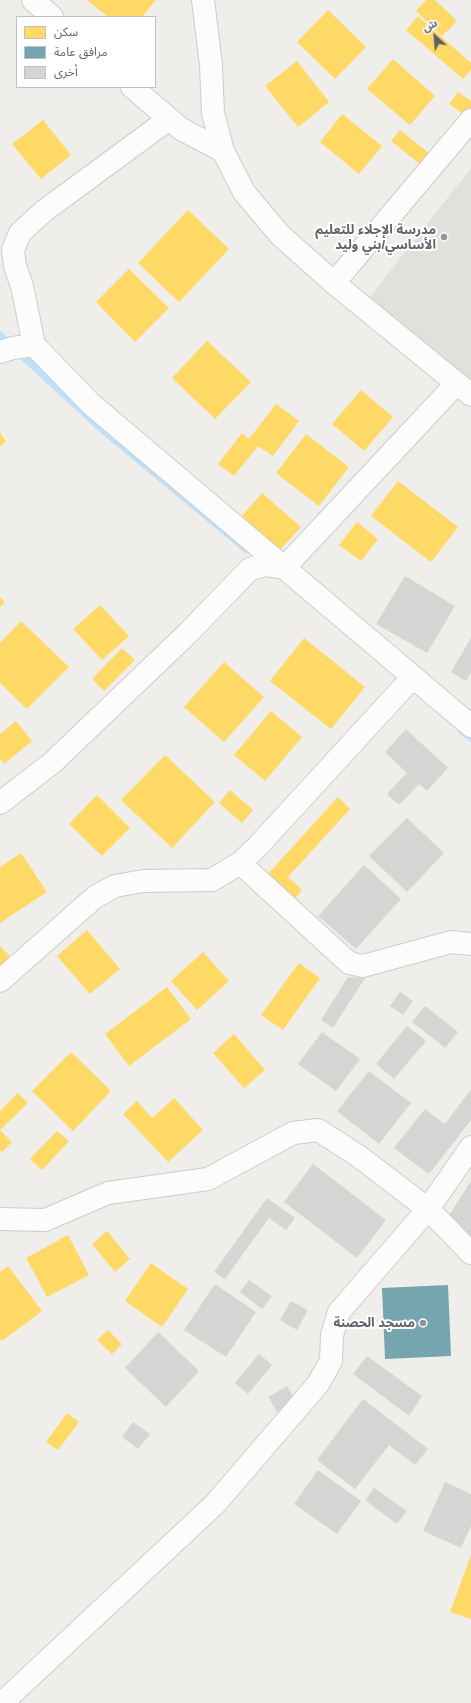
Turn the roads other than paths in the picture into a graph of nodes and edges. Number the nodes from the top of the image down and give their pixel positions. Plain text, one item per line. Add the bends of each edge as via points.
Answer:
1 (33, 0) edge
2 (203, 0) edge
3 (51, 16) edge
4 (133, 88) edge
5 (168, 119) junction
6 (471, 120) edge
7 (223, 151) junction
8 (334, 283) junction
9 (34, 345) junction
10 (0, 352) edge
11 (464, 389) edge
12 (284, 568) junction
13 (412, 678) junction
14 (471, 726) edge
15 (0, 803) edge
16 (240, 863) junction
17 (471, 944) edge
18 (0, 981) edge
19 (471, 1147) edge
20 (428, 1209) junction
21 (0, 1219) edge
22 (471, 1253) edge
23 (2, 1703) edge

1 - 3 street
2 - 7 street via 211,65 213,113
4 - 5 street
5 - 7 street via 181,129
5 - 9 street via 44,211 20,233 13,250 15,266 22,286
6 - 8 street
7 - 8 street via 244,192 280,235
8 - 11 street
9 - 10 street
9 - 12 street via 91,404
11 - 12 street
12 - 13 street
12 - 15 street via 265,565 250,569 187,634 52,763
13 - 14 street
13 - 16 street
16 - 17 street via 349,963 363,966 451,942
16 - 18 street via 212,880 143,881 115,886 95,897
19 - 20 street
20 - 21 street via 357,1155 318,1130 293,1132 208,1179 108,1193 45,1220
20 - 22 street
20 - 23 street via 339,1312 332,1335 331,1361 318,1384 215,1504

